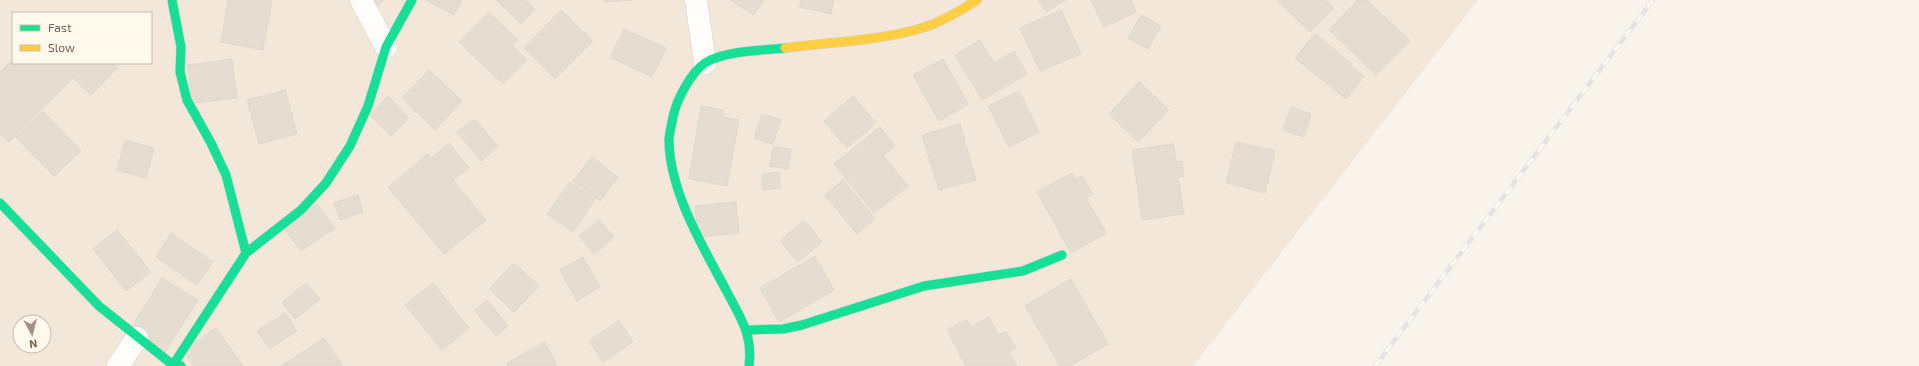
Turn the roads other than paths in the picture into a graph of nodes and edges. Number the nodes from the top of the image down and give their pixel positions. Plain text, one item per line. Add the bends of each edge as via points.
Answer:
1 (172, 0) edge
2 (361, 0) edge
3 (412, 0) edge
4 (696, 0) edge
5 (977, 0) edge
6 (386, 47) junction
7 (705, 64) junction
8 (0, 203) edge
9 (246, 253) junction
10 (1062, 256) dead end
11 (747, 330) junction
12 (137, 338) junction
13 (177, 365) edge
14 (118, 366) edge
15 (749, 366) edge

1 - 9 street via 181,47 180,72 187,100 226,175
2 - 6 street
3 - 6 street
4 - 7 street
5 - 7 street via 959,12 923,28 885,36 731,54
6 - 9 street via 368,106 346,152 326,183 301,210
7 - 11 street via 688,82 675,108 669,140 675,180 694,229
8 - 12 street via 99,306
9 - 13 street
10 - 11 street via 1023,271 924,286 802,325 783,329
11 - 15 street
12 - 13 street
12 - 14 street

